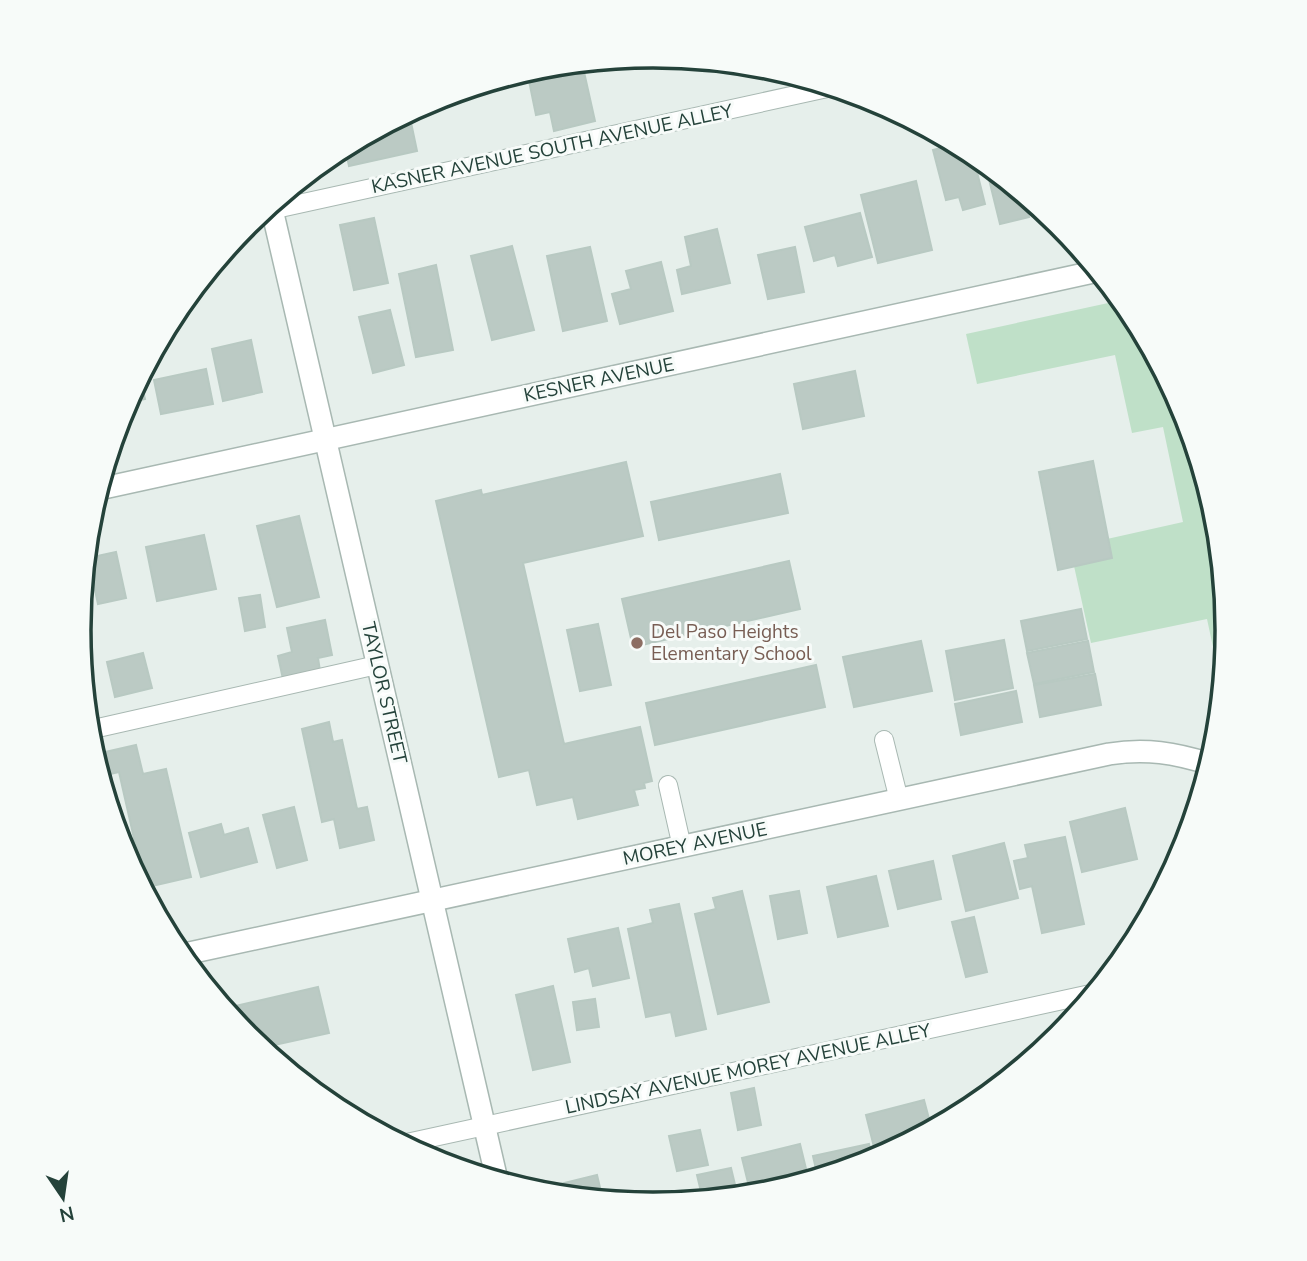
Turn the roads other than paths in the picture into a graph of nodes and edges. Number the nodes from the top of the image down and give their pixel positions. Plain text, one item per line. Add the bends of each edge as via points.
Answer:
1 (812, 91) edge
2 (287, 205) edge
3 (271, 219) edge
4 (1087, 273) edge
5 (325, 440) junction
6 (110, 487) edge
7 (377, 666) junction
8 (100, 728) edge
9 (884, 740) dead end
10 (1200, 761) edge
11 (668, 785) dead end
12 (899, 800) junction
13 (682, 846) junction
14 (432, 900) junction
15 (192, 952) edge
16 (1080, 996) edge
17 (484, 1126) junction
18 (417, 1141) edge
19 (495, 1170) edge

1 - 2 lane, KASNER AVENUE SOUTH AVENUE ALLEY
3 - 5 street, TAYLOR STREET
4 - 5 street, KESNER AVENUE
5 - 6 street, KESNER AVENUE
5 - 7 street, TAYLOR STREET
7 - 8 lane
7 - 14 street, TAYLOR STREET
9 - 12 lane
10 - 12 street, MOREY AVENUE via 1171,752 1130,751
11 - 13 lane
12 - 13 street, MOREY AVENUE
13 - 14 street, MOREY AVENUE
14 - 15 street, MOREY AVENUE
14 - 17 street, TAYLOR STREET
16 - 17 lane, LINDSAY AVENUE MOREY AVENUE ALLEY
17 - 18 lane, LINDSAY AVENUE MOREY AVENUE ALLEY
17 - 19 street, TAYLOR STREET

